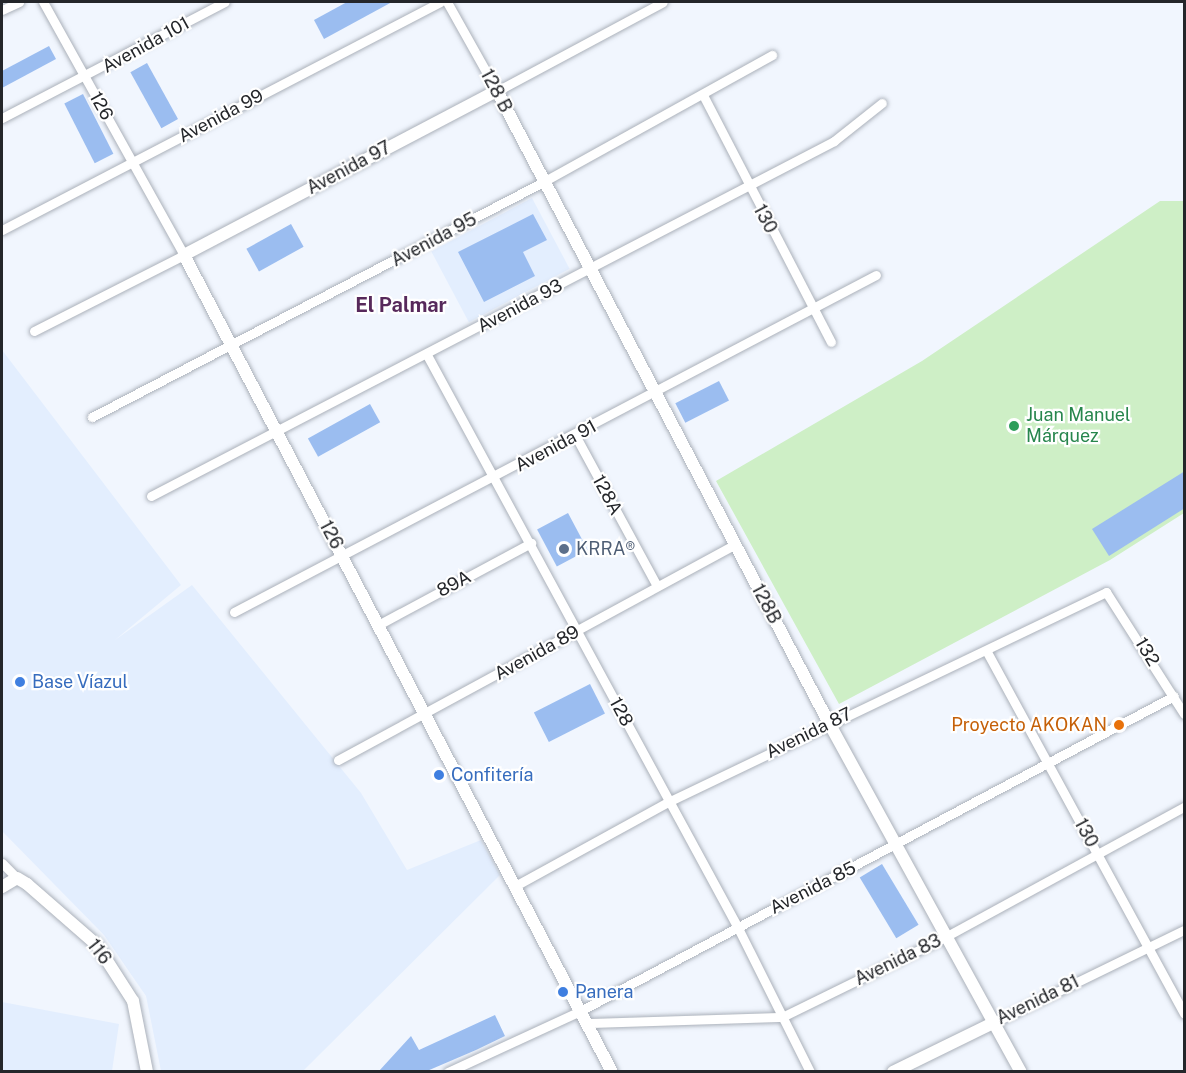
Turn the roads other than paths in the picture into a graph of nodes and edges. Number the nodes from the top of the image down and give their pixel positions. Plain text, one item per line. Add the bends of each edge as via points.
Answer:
1 (19, 2) edge
2 (43, 2) edge
3 (225, 2) edge
4 (440, 2) edge
5 (447, 2) edge
6 (663, 2) edge
7 (2, 10) edge
8 (772, 56) dead end
9 (86, 78) junction
10 (497, 91) junction
11 (702, 95) junction
12 (882, 104) dead end
13 (2, 118) edge
14 (132, 163) junction
15 (543, 182) junction
16 (748, 186) junction
17 (2, 230) edge
18 (184, 255) junction
19 (589, 270) junction
20 (876, 275) dead end
21 (812, 309) junction
22 (34, 331) dead end
23 (831, 342) dead end
24 (232, 347) junction
25 (427, 356) junction
26 (655, 393) junction
27 (92, 417) dead end
28 (278, 434) junction
29 (575, 435) junction
30 (495, 478) junction
31 (151, 496) dead end
32 (531, 543) junction
33 (735, 544) junction
34 (343, 558) junction
35 (657, 586) junction
36 (1109, 592) joint
37 (234, 612) dead end
38 (378, 625) junction
39 (579, 631) junction
40 (987, 652) junction
41 (1174, 696) junction
42 (1183, 707) edge
43 (425, 715) junction
44 (829, 723) junction
45 (338, 760) dead end
46 (1049, 762) junction
47 (668, 802) junction
48 (1185, 807) edge
49 (897, 845) junction
50 (1097, 853) junction
51 (2, 863) edge
52 (17, 878) junction
53 (515, 886) junction
54 (2, 887) edge
55 (737, 926) junction
56 (1185, 930) edge
57 (947, 936) junction
58 (1147, 947) junction
59 (580, 1011) junction
60 (1185, 1014) edge
61 (782, 1017) junction
62 (995, 1022) junction
63 (586, 1023) junction
64 (147, 1071) edge
65 (448, 1071) edge
66 (612, 1071) edge
67 (810, 1071) edge
68 (892, 1071) edge
69 (1020, 1071) edge

1 - 7 street
2 - 9 street, 126
3 - 9 street, Avenida 101
4 - 14 street, Avenida 99
5 - 10 street, 128 B
6 - 10 street, Avenida 97
8 - 11 street, Avenida 95
9 - 13 street, Avenida 101
9 - 14 street, 126
10 - 15 street, 128 B
10 - 18 street, Avenida 97
11 - 15 street, Avenida 95
11 - 16 street, 130
12 - 16 street, Avenida 93 via 834,141
14 - 17 street, Avenida 99
14 - 18 street, 126
15 - 19 street, 128B
15 - 24 street, Avenida 95
16 - 19 street, Avenida 93
16 - 21 street, 130
18 - 22 street, Avenida 97
18 - 24 street, 126
19 - 25 street, Avenida 93
19 - 26 street, 128B
20 - 21 street, Avenida 91
21 - 23 street, 130
21 - 26 street, Avenida 91
24 - 27 street, Avenida 95
24 - 28 street, 126
25 - 28 street, Avenida 93
25 - 30 street, 128
26 - 29 street, Avenida 91
26 - 33 street, 128B
28 - 31 street, Avenida 93
28 - 34 street, 126
29 - 30 street, Avenida 91
29 - 35 street, 128A
30 - 32 street, 128
30 - 34 street, Avenida 91
32 - 38 street, 89A
32 - 39 street, 128
33 - 35 street, Avenida 89
33 - 44 street, 128B
34 - 37 street, Avenida 91
34 - 38 street, 126
35 - 39 street, Avenida 89
36 - 40 street, Avenida 87
36 - 41 street, 132
38 - 43 street, 126
39 - 43 street, Avenida 89
39 - 47 street, 128
40 - 44 street, Avenida 87
40 - 46 street, 130
41 - 42 street, 132
41 - 46 street, Avenida 85
43 - 45 street, Avenida 89
43 - 53 street, 126
44 - 47 street, Avenida 87
44 - 49 street, 128B
46 - 49 street, Avenida 85
46 - 50 street, 130
47 - 53 street, Avenida 87
47 - 55 street, 128
48 - 50 street, Avenida 83
49 - 55 street, Avenida 85
49 - 57 street, 128B
50 - 57 street, Avenida 83
50 - 58 street, 130
51 - 52 street, 116
52 - 54 street
52 - 64 street, 116 via 97,945 133,1001
53 - 59 street, 126
55 - 59 street, Avenida 85
55 - 61 street, 128
56 - 58 street, Avenida 81
57 - 61 street, Avenida 83
57 - 62 street, 128B
58 - 60 street, 130
58 - 62 street, Avenida 81
59 - 63 street, 126
59 - 65 street, Avenida 85
61 - 63 street, Avenida 83
61 - 67 street, 128
62 - 68 street, Avenida 81
62 - 69 street
63 - 66 street, 126

